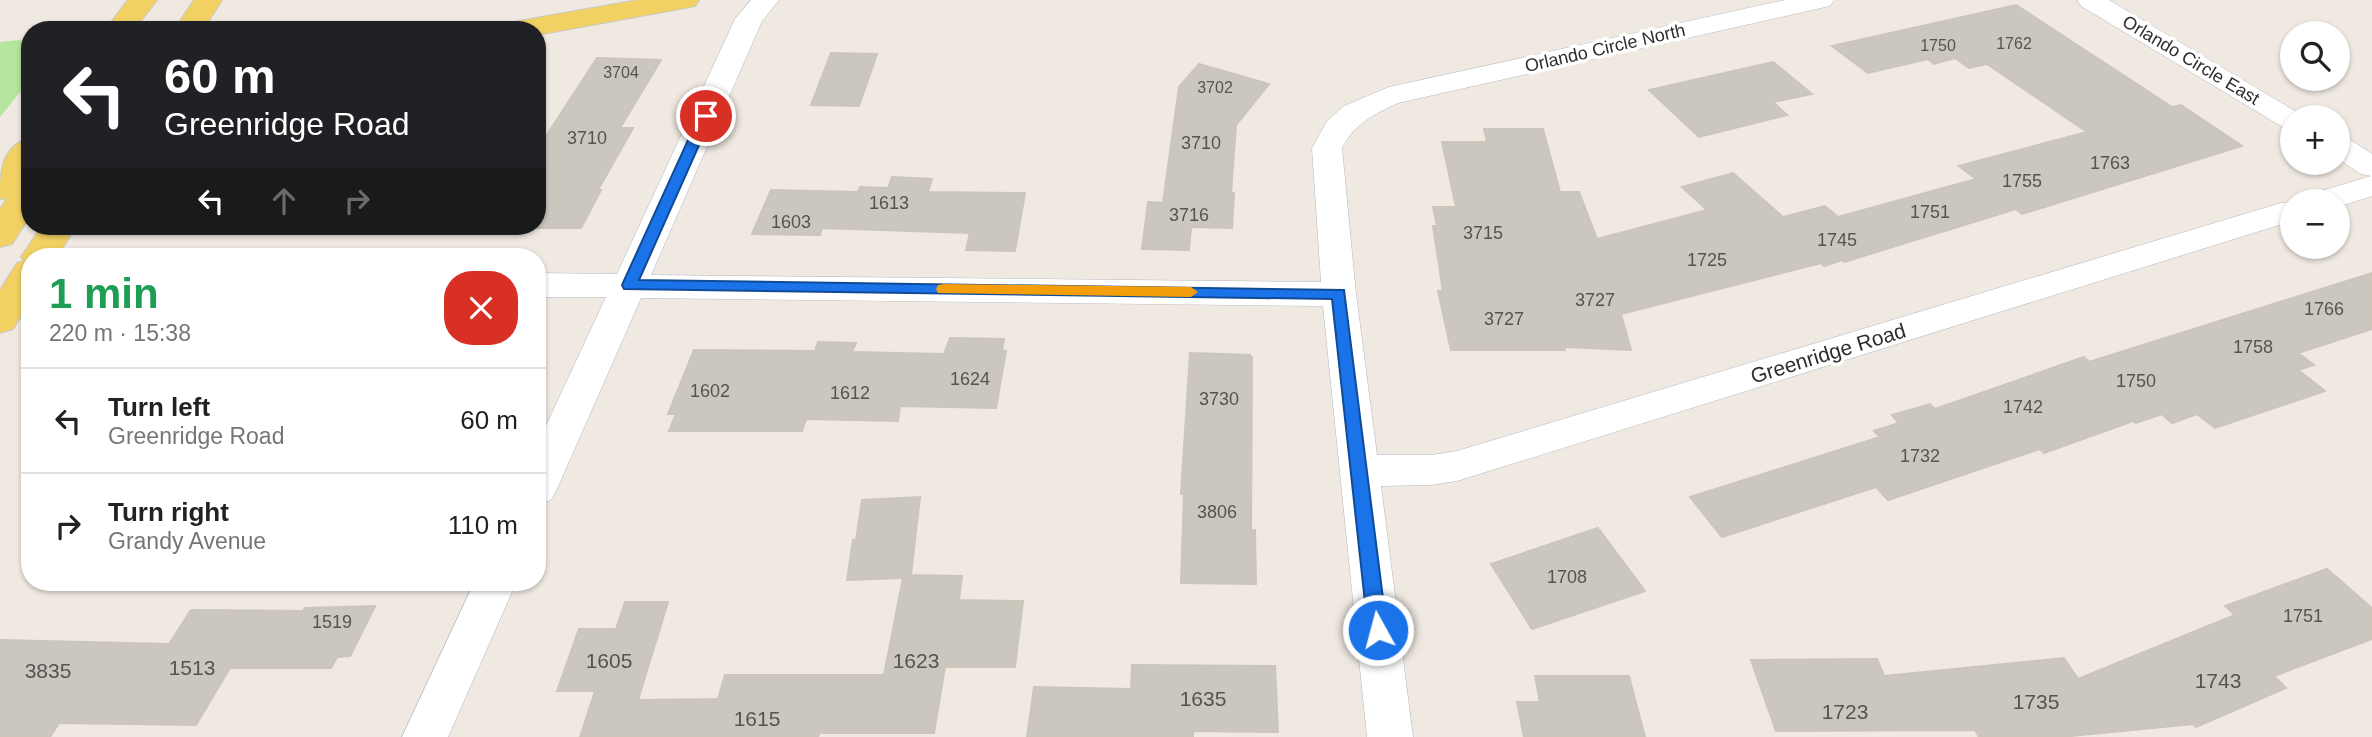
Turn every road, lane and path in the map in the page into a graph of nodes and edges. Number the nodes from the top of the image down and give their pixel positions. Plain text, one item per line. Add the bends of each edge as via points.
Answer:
1 (143, 0) edge
2 (208, 0) edge
3 (685, 0) edge
4 (766, 0) edge
5 (1821, 0) edge
6 (2090, 0) edge
7 (126, 21) edge
8 (194, 21) edge
9 (546, 25) edge
10 (2280, 113) edge
11 (2350, 153) edge
12 (21, 161) edge
13 (2372, 166) edge
14 (2372, 186) edge
15 (0, 190) edge
16 (2350, 193) edge
17 (21, 202) edge
18 (2280, 214) edge
19 (0, 236) edge
20 (21, 278) edge
21 (546, 285) edge
22 (629, 285) junction
23 (1339, 293) junction
24 (0, 320) edge
25 (546, 469) edge
26 (1359, 471) junction
27 (491, 591) edge
28 (425, 737) edge
29 (1390, 737) edge

1 - 7 main road
2 - 8 main road
3 - 9 main road
4 - 22 street via 749,19
5 - 23 street, Orlando Circle North via 1389,96 1355,112 1338,127 1327,148
6 - 10 street, Orlando Circle East
11 - 13 street
12 - 15 main road
14 - 16 street
17 - 19 main road
18 - 26 street, Greenridge Road via 1457,466
20 - 24 main road
21 - 22 street
22 - 23 street
22 - 25 street
23 - 26 street, Orlando Circle North
26 - 29 street, Orlando Circle North
27 - 28 street

